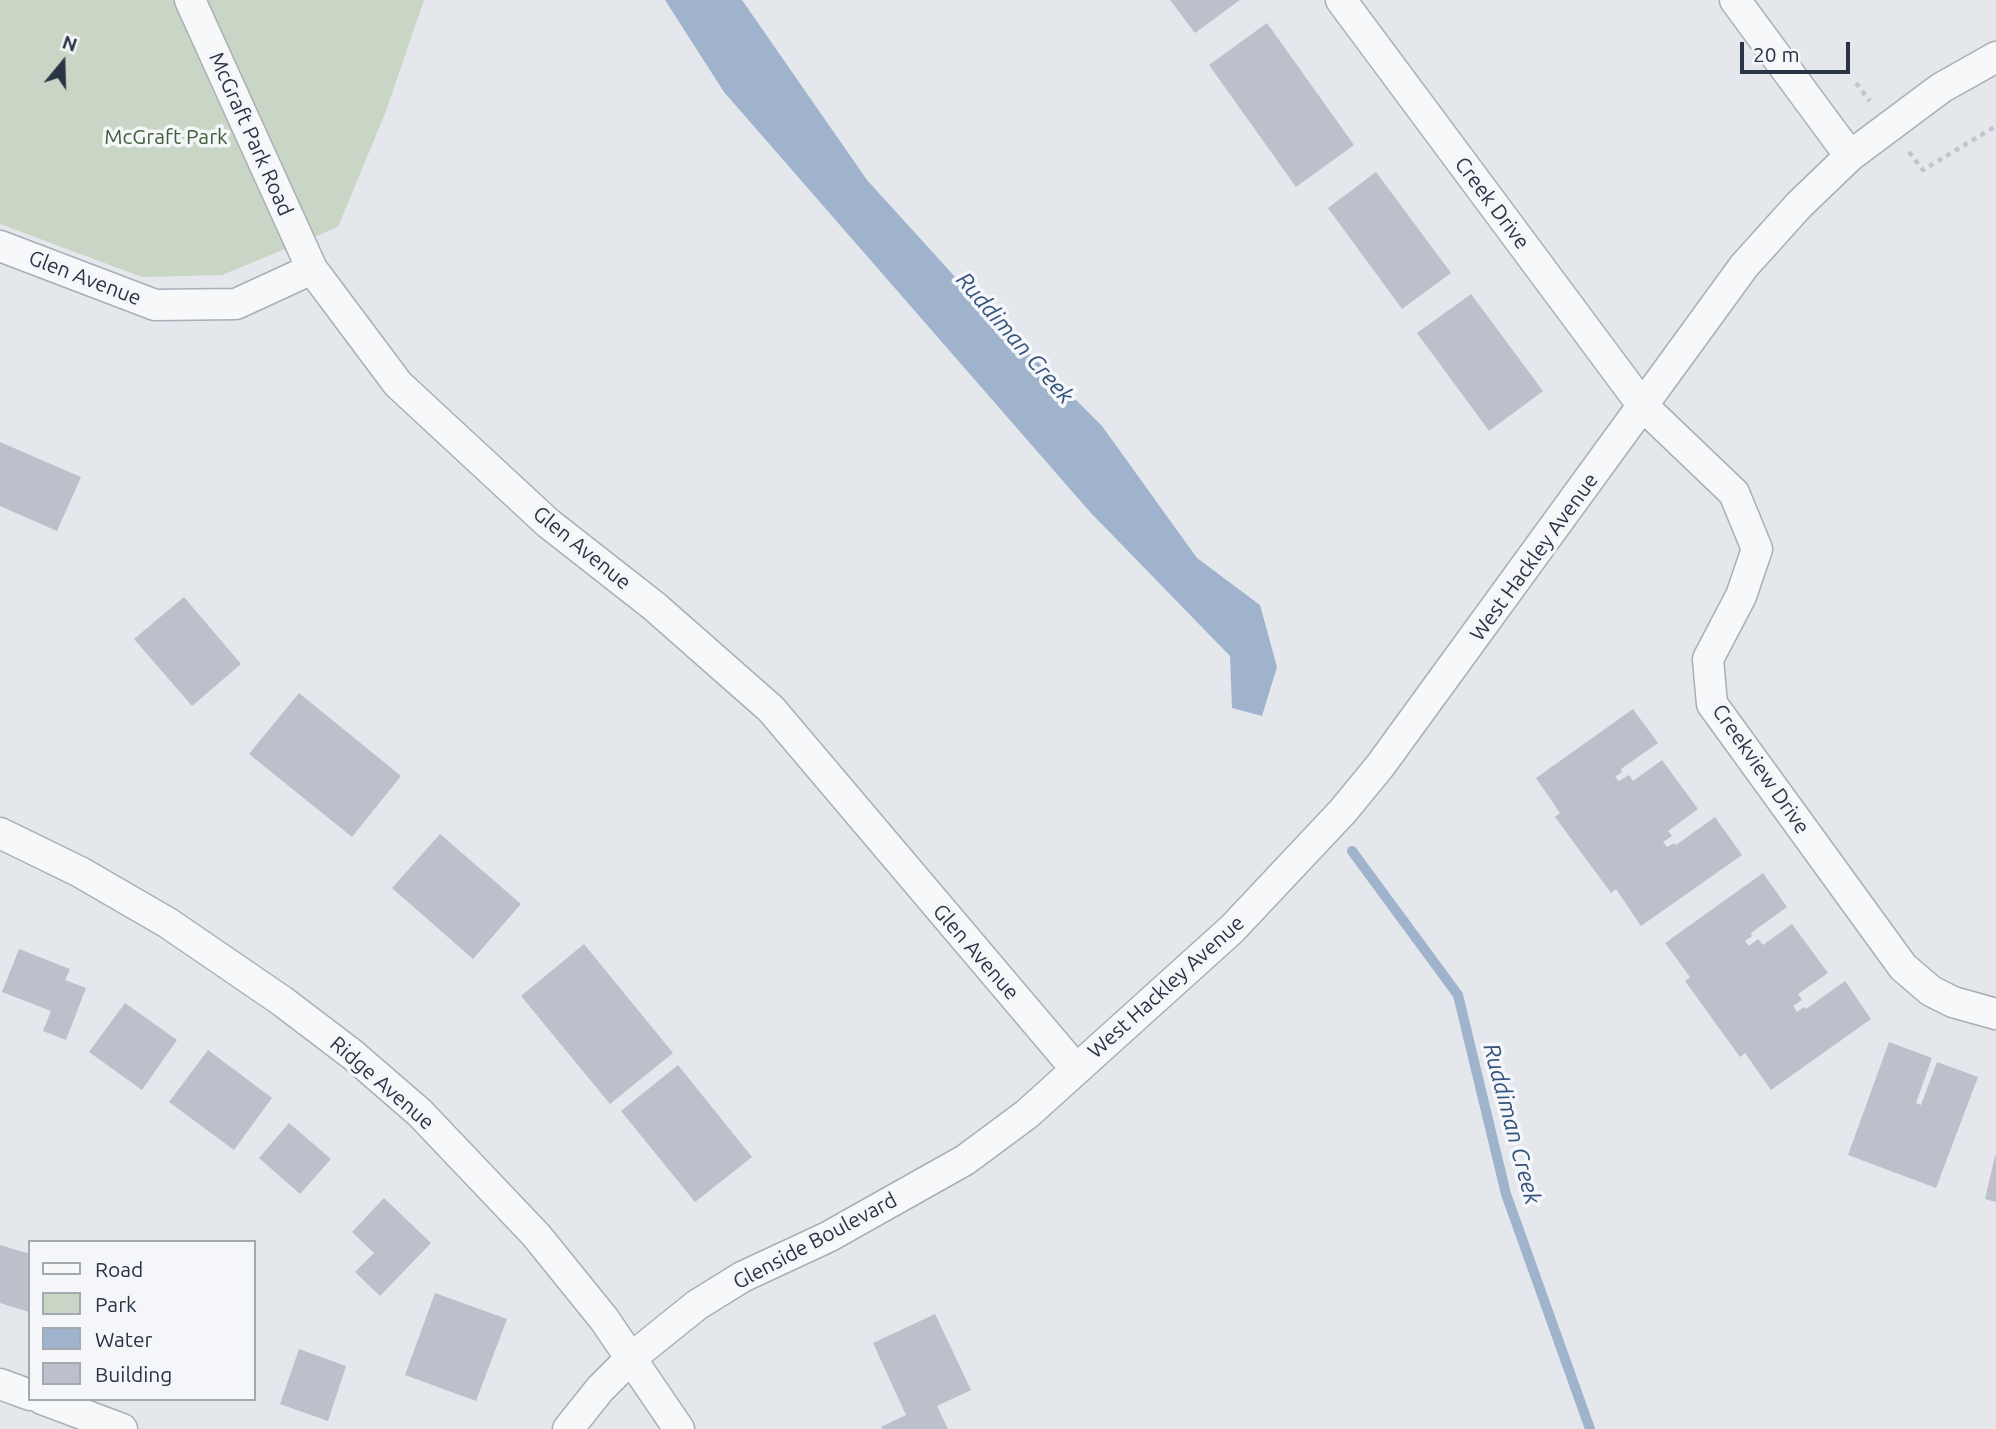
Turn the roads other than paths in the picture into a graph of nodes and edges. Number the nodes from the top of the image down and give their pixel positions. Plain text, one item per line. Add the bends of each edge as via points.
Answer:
1 (190, 0) edge
2 (1341, 0) edge
3 (1735, 0) edge
4 (1996, 57) edge
5 (1850, 156) junction
6 (0, 246) edge
7 (312, 269) junction
8 (1643, 406) junction
9 (0, 833) edge
10 (1996, 1014) edge
11 (1076, 1069) junction
12 (631, 1358) junction
13 (0, 1384) edge
14 (28, 1394) edge
15 (47, 1401) edge
16 (122, 1429) edge
17 (568, 1429) edge
18 (679, 1429) edge

1 - 7 street, McGraft Park Road
2 - 8 street, Creek Drive
3 - 5 street
4 - 5 street, West Hackley Avenue via 1941,88
5 - 8 street, West Hackley Avenue via 1744,266
6 - 7 street, Glen Avenue via 155,305 236,303
7 - 11 street, Glen Avenue via 398,384 548,523 654,606 771,709
8 - 10 street, Creekview Drive via 1734,493 1758,549 1741,596 1707,659 1712,704 1903,967 1931,991
8 - 11 street, West Hackley Avenue via 1413,723 1343,811 1232,929
9 - 12 street, Ridge Avenue via 168,923 353,1055 420,1113 536,1235
11 - 12 street, Glenside Boulevard via 1027,1114 965,1160 828,1237 742,1277
12 - 17 street, Glenside Boulevard
12 - 18 street, Ridge Avenue
13 - 14 street
15 - 16 street

